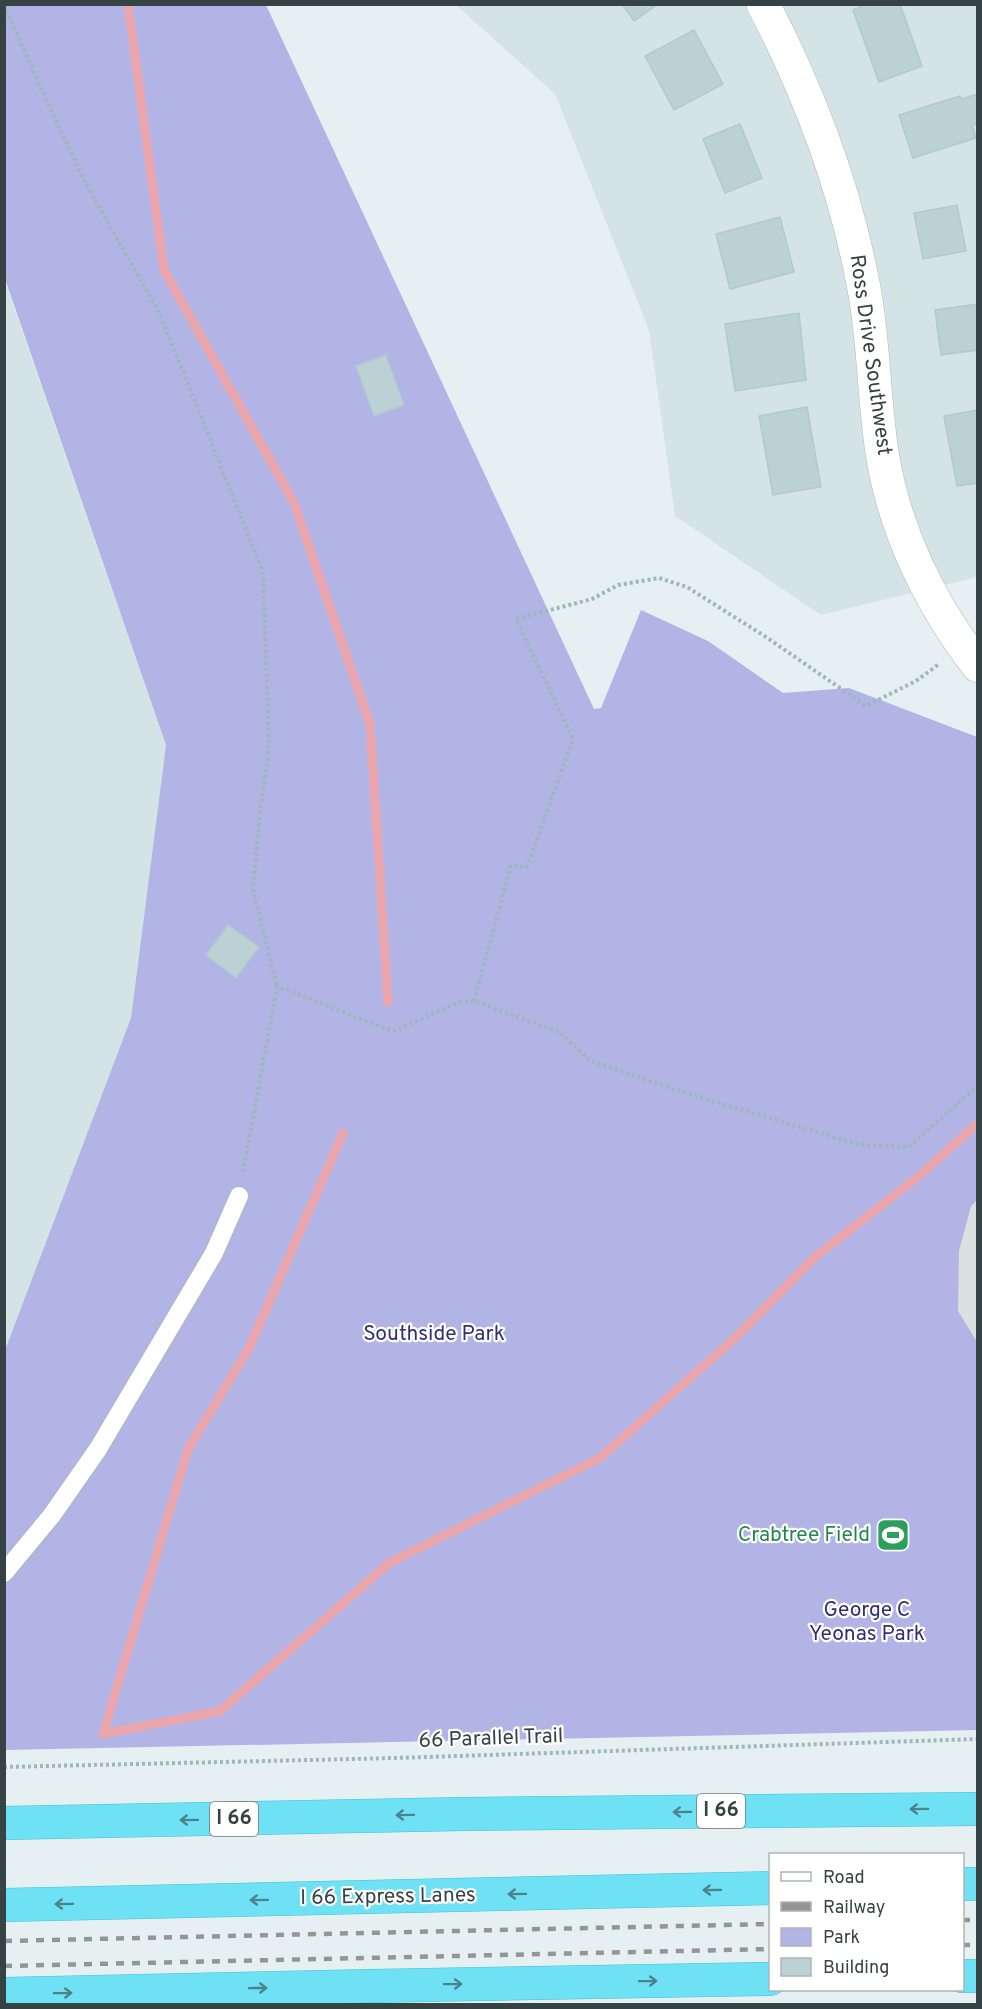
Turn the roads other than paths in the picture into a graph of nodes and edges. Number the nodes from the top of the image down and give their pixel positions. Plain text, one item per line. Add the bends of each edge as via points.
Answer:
1 (762, 4) edge
2 (978, 666) edge
3 (239, 1196) road end
4 (4, 1573) edge
5 (978, 1809) edge
6 (4, 1823) edge
7 (769, 1888) edge
8 (4, 1905) edge
9 (769, 1979) edge
10 (4, 1994) edge

1 - 2 street, Ross Drive Southwest via 788,53 824,140 850,224 865,296 882,454 897,516 926,586
3 - 4 lane via 214,1252 98,1449 52,1515
5 -> 6 highway, I 66
7 -> 8 highway, I 66 Express Lanes
10 -> 9 highway

